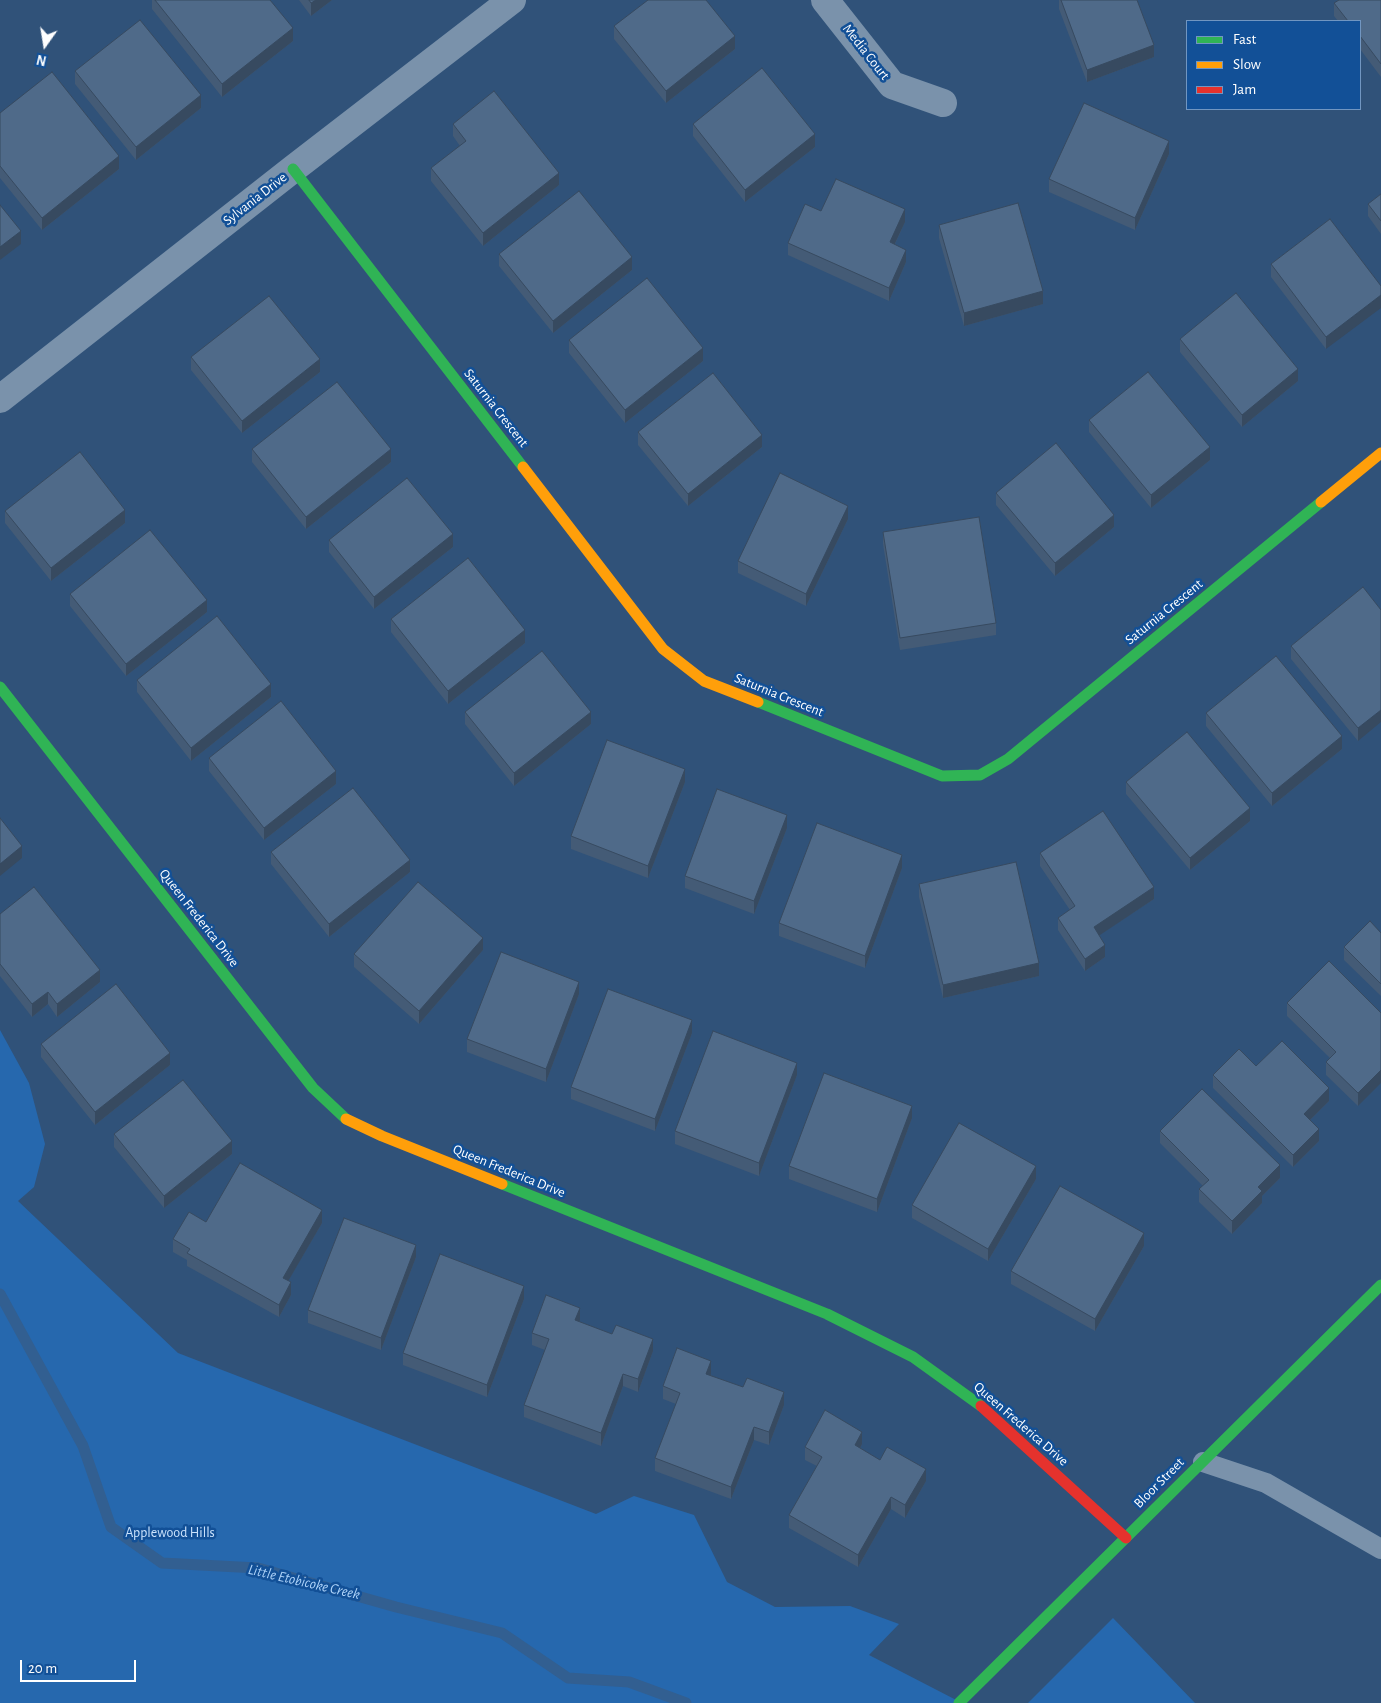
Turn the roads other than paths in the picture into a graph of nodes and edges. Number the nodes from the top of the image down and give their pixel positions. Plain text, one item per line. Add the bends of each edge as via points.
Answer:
1 (512, 0) edge
2 (826, 0) edge
3 (943, 103) dead end
4 (293, 169) junction
5 (0, 399) edge
6 (1381, 454) edge
7 (0, 688) edge
8 (1381, 1285) edge
9 (1203, 1462) junction
10 (1126, 1538) junction
11 (1381, 1549) edge
12 (959, 1703) edge

1 - 4 street, Sylvania Drive
2 - 3 street, Media Court via 892,85
4 - 5 street, Sylvania Drive
4 - 6 street, Saturnia Crescent via 663,649 704,681 942,776 980,775 1008,759
7 - 10 street, Queen Frederica Drive via 313,1088 348,1121 827,1314 913,1358 983,1407
8 - 9 street, Bloor Street
9 - 10 street, Bloor Street
9 - 11 lane via 1266,1483
10 - 12 street, Bloor Street

